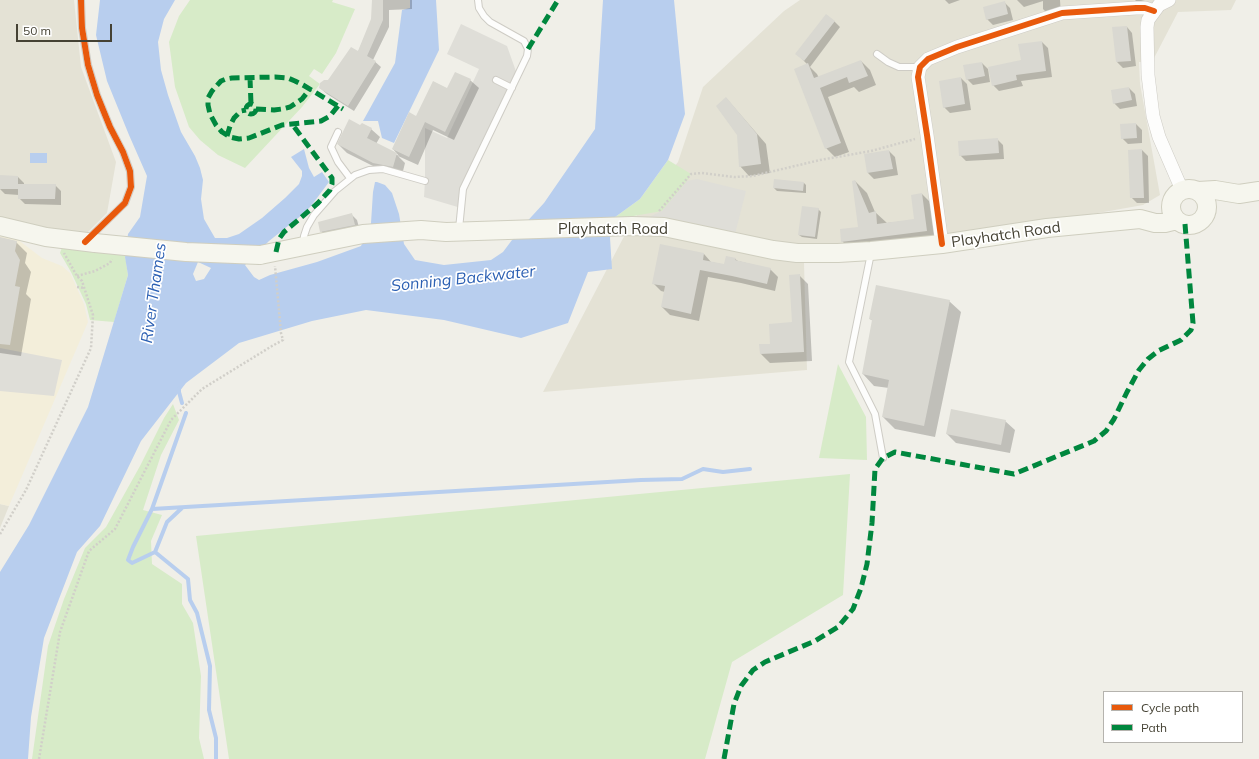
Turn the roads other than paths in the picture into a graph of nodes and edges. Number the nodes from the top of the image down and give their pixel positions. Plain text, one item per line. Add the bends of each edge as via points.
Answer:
1 (81, 0) edge
2 (478, 0) edge
3 (1169, 0) edge
4 (1154, 11) junction
5 (877, 54) dead end
6 (920, 67) junction
7 (496, 80) dead end
8 (512, 88) junction
9 (338, 132) dead end
10 (350, 178) junction
11 (425, 182) dead end
12 (1259, 190) edge
13 (1184, 194) junction
14 (1239, 194) junction
15 (1206, 214) junction
16 (1140, 219) junction
17 (1177, 220) junction
18 (0, 226) edge
19 (452, 231) junction
20 (90, 242) junction
21 (942, 244) junction
22 (303, 245) junction
23 (871, 251) junction
24 (883, 458) dead end

1 - 20 lane via 82,28 88,65 97,95 130,171 131,187 125,203
2 - 8 lane via 479,8 490,22 524,41 528,49
3 - 4 street
4 - 6 street via 1136,8 1062,13 957,46 928,59
4 - 13 street via 1147,27 1148,75 1153,116 1159,137
5 - 6 lane via 899,67
6 - 21 street via 918,77
7 - 8 lane
8 - 19 lane via 463,189
9 - 10 lane via 331,148
10 - 11 lane via 360,172 383,169
10 - 22 lane via 314,215 307,227
12 - 14 main road, Playhatch Road
13 - 14 main road, Playhatch Road via 1215,190
13 - 15 main road via 1205,198
13 - 16 main road, Playhatch Road
13 - 17 main road via 1171,212
14 - 15 main road, Playhatch Road
15 - 17 main road via 1191,225
16 - 17 main road, Playhatch Road via 1155,223
16 - 21 main road, Playhatch Road via 1047,228
18 - 20 main road, Playhatch Road
19 - 22 main road, Playhatch Road via 421,230 362,234
19 - 23 main road, Playhatch Road via 664,227 752,246 797,252
20 - 22 main road, Playhatch Road, bridge via 186,252 260,255
21 - 23 main road, Playhatch Road
23 - 24 lane via 849,362 875,414

